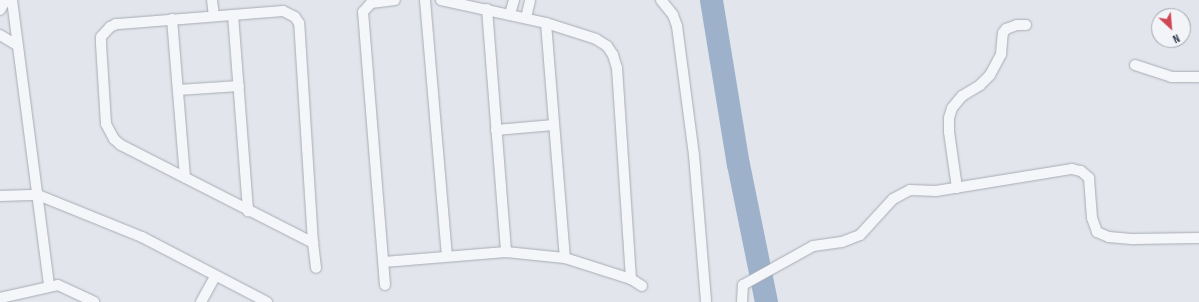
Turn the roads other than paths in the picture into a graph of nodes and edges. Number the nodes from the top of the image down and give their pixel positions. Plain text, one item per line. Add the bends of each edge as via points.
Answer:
1 (6, 0) edge
2 (12, 0) edge
3 (212, 0) edge
4 (395, 0) edge
5 (425, 0) edge
6 (441, 0) edge
7 (514, 0) edge
8 (530, 0) edge
9 (661, 0) edge
10 (487, 9) junction
11 (0, 10) edge
12 (510, 14) junction
13 (233, 15) junction
14 (214, 16) junction
15 (526, 18) junction
16 (172, 19) junction
17 (546, 23) junction
18 (1026, 25) dead end
19 (0, 35) edge
20 (18, 46) junction
21 (1135, 65) dead end
22 (1199, 77) edge
23 (238, 86) junction
24 (178, 90) junction
25 (554, 125) junction
26 (496, 130) junction
27 (185, 177) junction
28 (957, 188) junction
29 (38, 195) junction
30 (0, 196) edge
31 (248, 211) junction
32 (1199, 238) edge
33 (313, 243) junction
34 (506, 252) junction
35 (447, 256) junction
36 (565, 258) junction
37 (384, 262) junction
38 (316, 268) dead end
39 (215, 277) junction
40 (631, 279) junction
41 (385, 285) dead end
42 (49, 286) junction
43 (642, 286) dead end
44 (0, 298) edge
45 (94, 302) edge
46 (201, 302) edge
47 (267, 302) edge
48 (706, 302) edge
49 (742, 302) edge

1 - 11 street
2 - 20 street
3 - 14 street
4 - 37 street via 371,2 363,12
5 - 35 street
6 - 10 street
7 - 12 street
8 - 15 street
9 - 48 street via 673,15 677,26 694,155
10 - 12 street
10 - 26 street
12 - 15 street
13 - 14 street
13 - 23 street
13 - 33 street via 283,11 295,17 299,23
14 - 16 street
15 - 17 street
16 - 24 street
16 - 27 street via 116,24 105,32 101,44 106,124 121,145
17 - 25 street
17 - 40 street via 596,39 607,46 613,55 617,68
18 - 28 street via 1006,29 1002,33 1001,54 990,75 962,96 952,108 949,132
19 - 20 street
20 - 29 street
21 - 22 street via 1171,77
23 - 24 street
23 - 31 street
24 - 27 street
25 - 26 street
25 - 36 street
26 - 34 street
27 - 31 street
28 - 32 street via 1072,170 1081,171 1089,178 1092,218 1097,232 1109,237 1134,239
28 - 49 street via 905,192 893,199 860,235 842,242 813,246 743,285
29 - 30 street
29 - 39 street via 142,237
29 - 42 street
31 - 33 street
33 - 38 street
34 - 35 street
34 - 36 street
35 - 37 street
36 - 40 street
37 - 41 street
39 - 46 street
39 - 47 street
40 - 43 street
42 - 44 street via 28,294
42 - 45 street via 64,286

